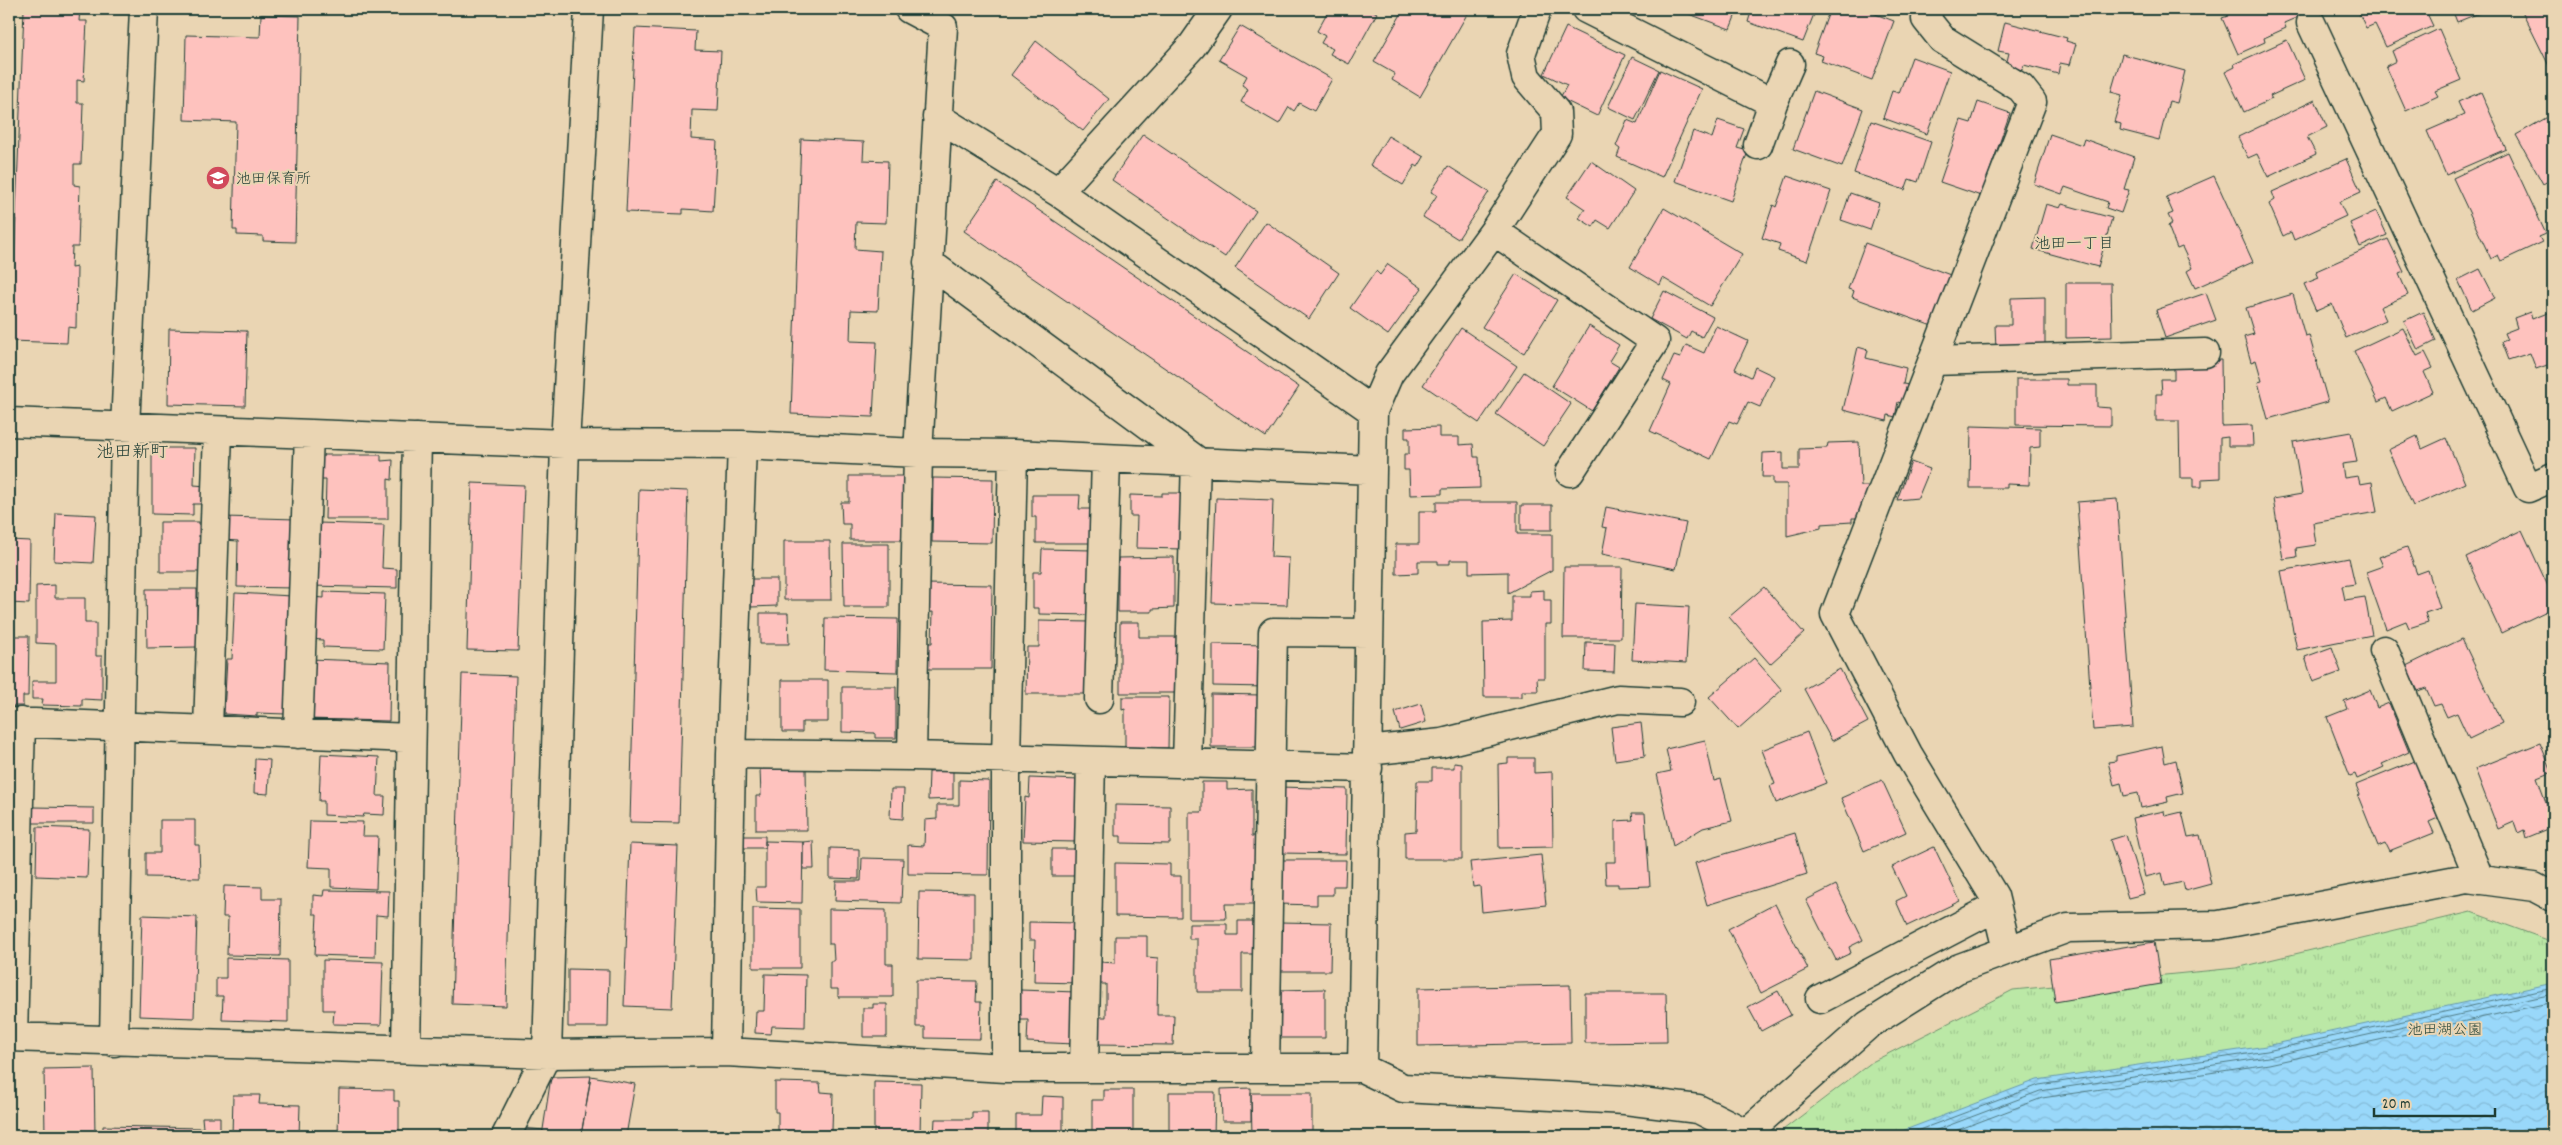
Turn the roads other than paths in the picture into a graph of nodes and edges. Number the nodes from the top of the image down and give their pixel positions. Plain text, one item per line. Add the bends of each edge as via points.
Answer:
1 (144, 9) edge
2 (589, 9) edge
3 (909, 9) edge
4 (1218, 9) edge
5 (1536, 9) edge
6 (1586, 9) edge
7 (1929, 9) edge
8 (2310, 23) dead end
9 (1790, 64) dead end
10 (1773, 103) junction
11 (937, 117) junction
12 (1758, 145) dead end
13 (1058, 192) junction
14 (1494, 231) junction
15 (928, 262) junction
16 (2205, 353) dead end
17 (1933, 362) junction
18 (1373, 411) junction
19 (9, 422) edge
20 (124, 428) junction
21 (218, 431) junction
22 (309, 434) junction
23 (416, 438) junction
24 (564, 444) junction
25 (742, 445) junction
26 (918, 453) junction
27 (1013, 454) junction
28 (1106, 459) junction
29 (1196, 460) junction
30 (1372, 470) junction
31 (1570, 472) dead end
32 (2553, 477) edge
33 (1369, 633) junction
34 (2384, 650) dead end
35 (1099, 699) dead end
36 (1680, 702) dead end
37 (15, 722) edge
38 (118, 725) junction
39 (208, 730) junction
40 (298, 734) junction
41 (411, 738) junction
42 (731, 754) junction
43 (912, 756) junction
44 (1006, 759) junction
45 (1367, 759) junction
46 (1091, 761) junction
47 (1187, 763) junction
48 (1271, 766) junction
49 (2480, 880) junction
50 (2553, 897) edge
51 (1996, 907) junction
52 (2007, 950) junction
53 (1820, 999) dead end
54 (11, 1037) edge
55 (114, 1042) junction
56 (406, 1049) junction
57 (726, 1052) junction
58 (547, 1054) junction
59 (1006, 1068) junction
60 (1084, 1068) junction
61 (1264, 1068) junction
62 (1362, 1068) junction
63 (1743, 1134) edge
64 (506, 1136) edge

1 - 20 street
2 - 24 street
3 - 11 street via 943,27
4 - 13 street via 1192,46
5 - 14 street via 1521,54 1526,77 1556,112 1558,134
6 - 10 street
7 - 17 street via 1926,19 1942,39 2021,88 2032,102
8 - 32 street via 2528,488
9 - 10 street
10 - 12 street
11 - 13 street
11 - 15 street
13 - 18 street
14 - 18 street via 1389,374
14 - 31 street via 1654,341
15 - 26 street
15 - 29 street
16 - 17 street
17 - 51 street via 1836,614 1908,754 1994,896
18 - 30 street
19 - 20 street
20 - 21 street
20 - 38 street
21 - 22 street
21 - 39 street
22 - 23 street
22 - 40 street
23 - 24 street
23 - 41 street
24 - 25 street
24 - 58 street
25 - 26 street
25 - 42 street
26 - 27 street
26 - 43 street
27 - 28 street
27 - 44 street
28 - 29 street
28 - 35 street
29 - 30 street
29 - 47 street
30 - 33 street
33 - 45 street
33 - 48 street via 1273,632
34 - 49 street
36 - 45 street via 1618,699
37 - 38 street
37 - 54 street
38 - 39 street
38 - 55 street
39 - 40 street
40 - 41 street
41 - 56 street
42 - 43 street
42 - 57 street
43 - 44 street
44 - 46 street
44 - 59 street
45 - 48 street
45 - 62 street
46 - 47 street
46 - 60 street
47 - 48 street
48 - 61 street
49 - 50 street via 2534,887
49 - 52 street via 2467,878 2219,924 2068,928
51 - 52 street
51 - 53 street
52 - 63 street via 1957,969 1868,1025
54 - 55 street
55 - 56 street
56 - 58 street
57 - 58 street
57 - 59 street
58 - 64 street
59 - 60 street
60 - 61 street
61 - 62 street
62 - 63 street via 1403,1088 1625,1100 1698,1109

